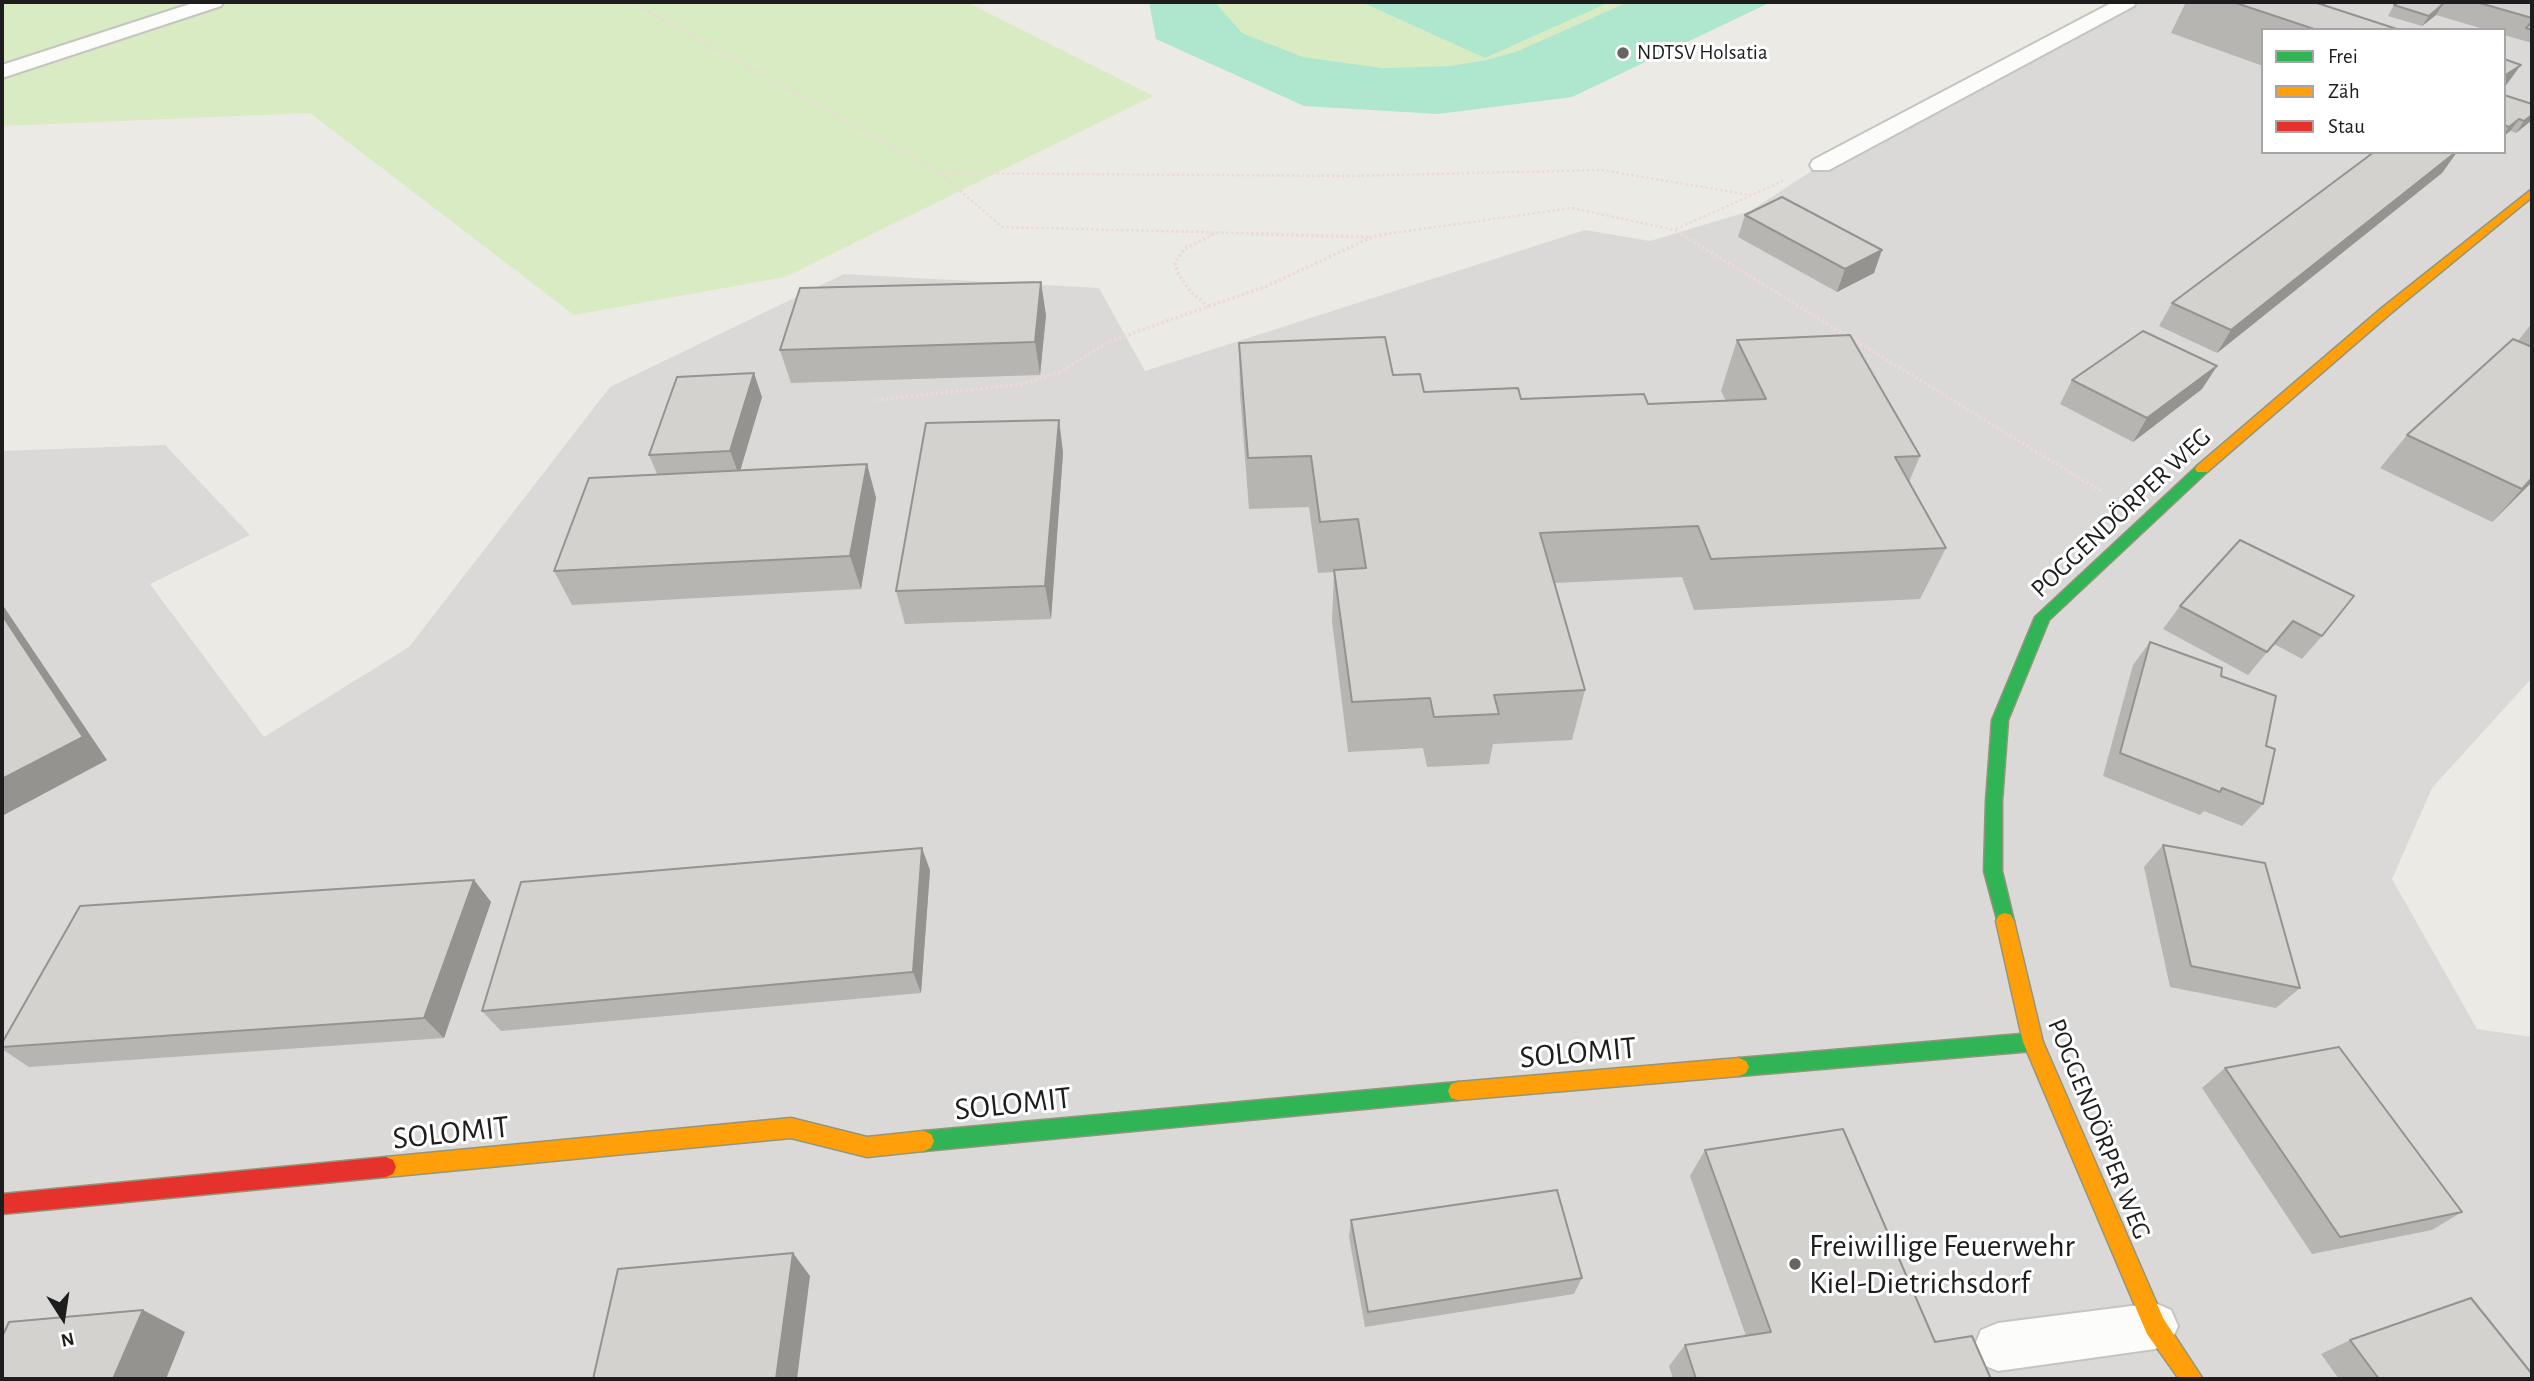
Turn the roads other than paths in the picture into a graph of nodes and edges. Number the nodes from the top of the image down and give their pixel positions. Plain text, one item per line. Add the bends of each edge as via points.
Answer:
1 (214, 2) edge
2 (2127, 2) edge
3 (2, 72) edge
4 (1821, 164) dead end
5 (2532, 192) edge
6 (2033, 1042) junction
7 (2, 1204) edge
8 (2155, 1326) junction
9 (1998, 1348) dead end
10 (2192, 1379) edge

1 - 3 lane
2 - 4 lane
5 - 6 street, POGGENDÖRPER WEG via 2147,519 2043,617 2000,720 1994,801 1993,871
6 - 7 street, SOLOMIT via 1171,1116 867,1147 791,1128
6 - 8 street, POGGENDÖRPER WEG
8 - 9 lane
8 - 10 street, POGGENDÖRPER WEG

